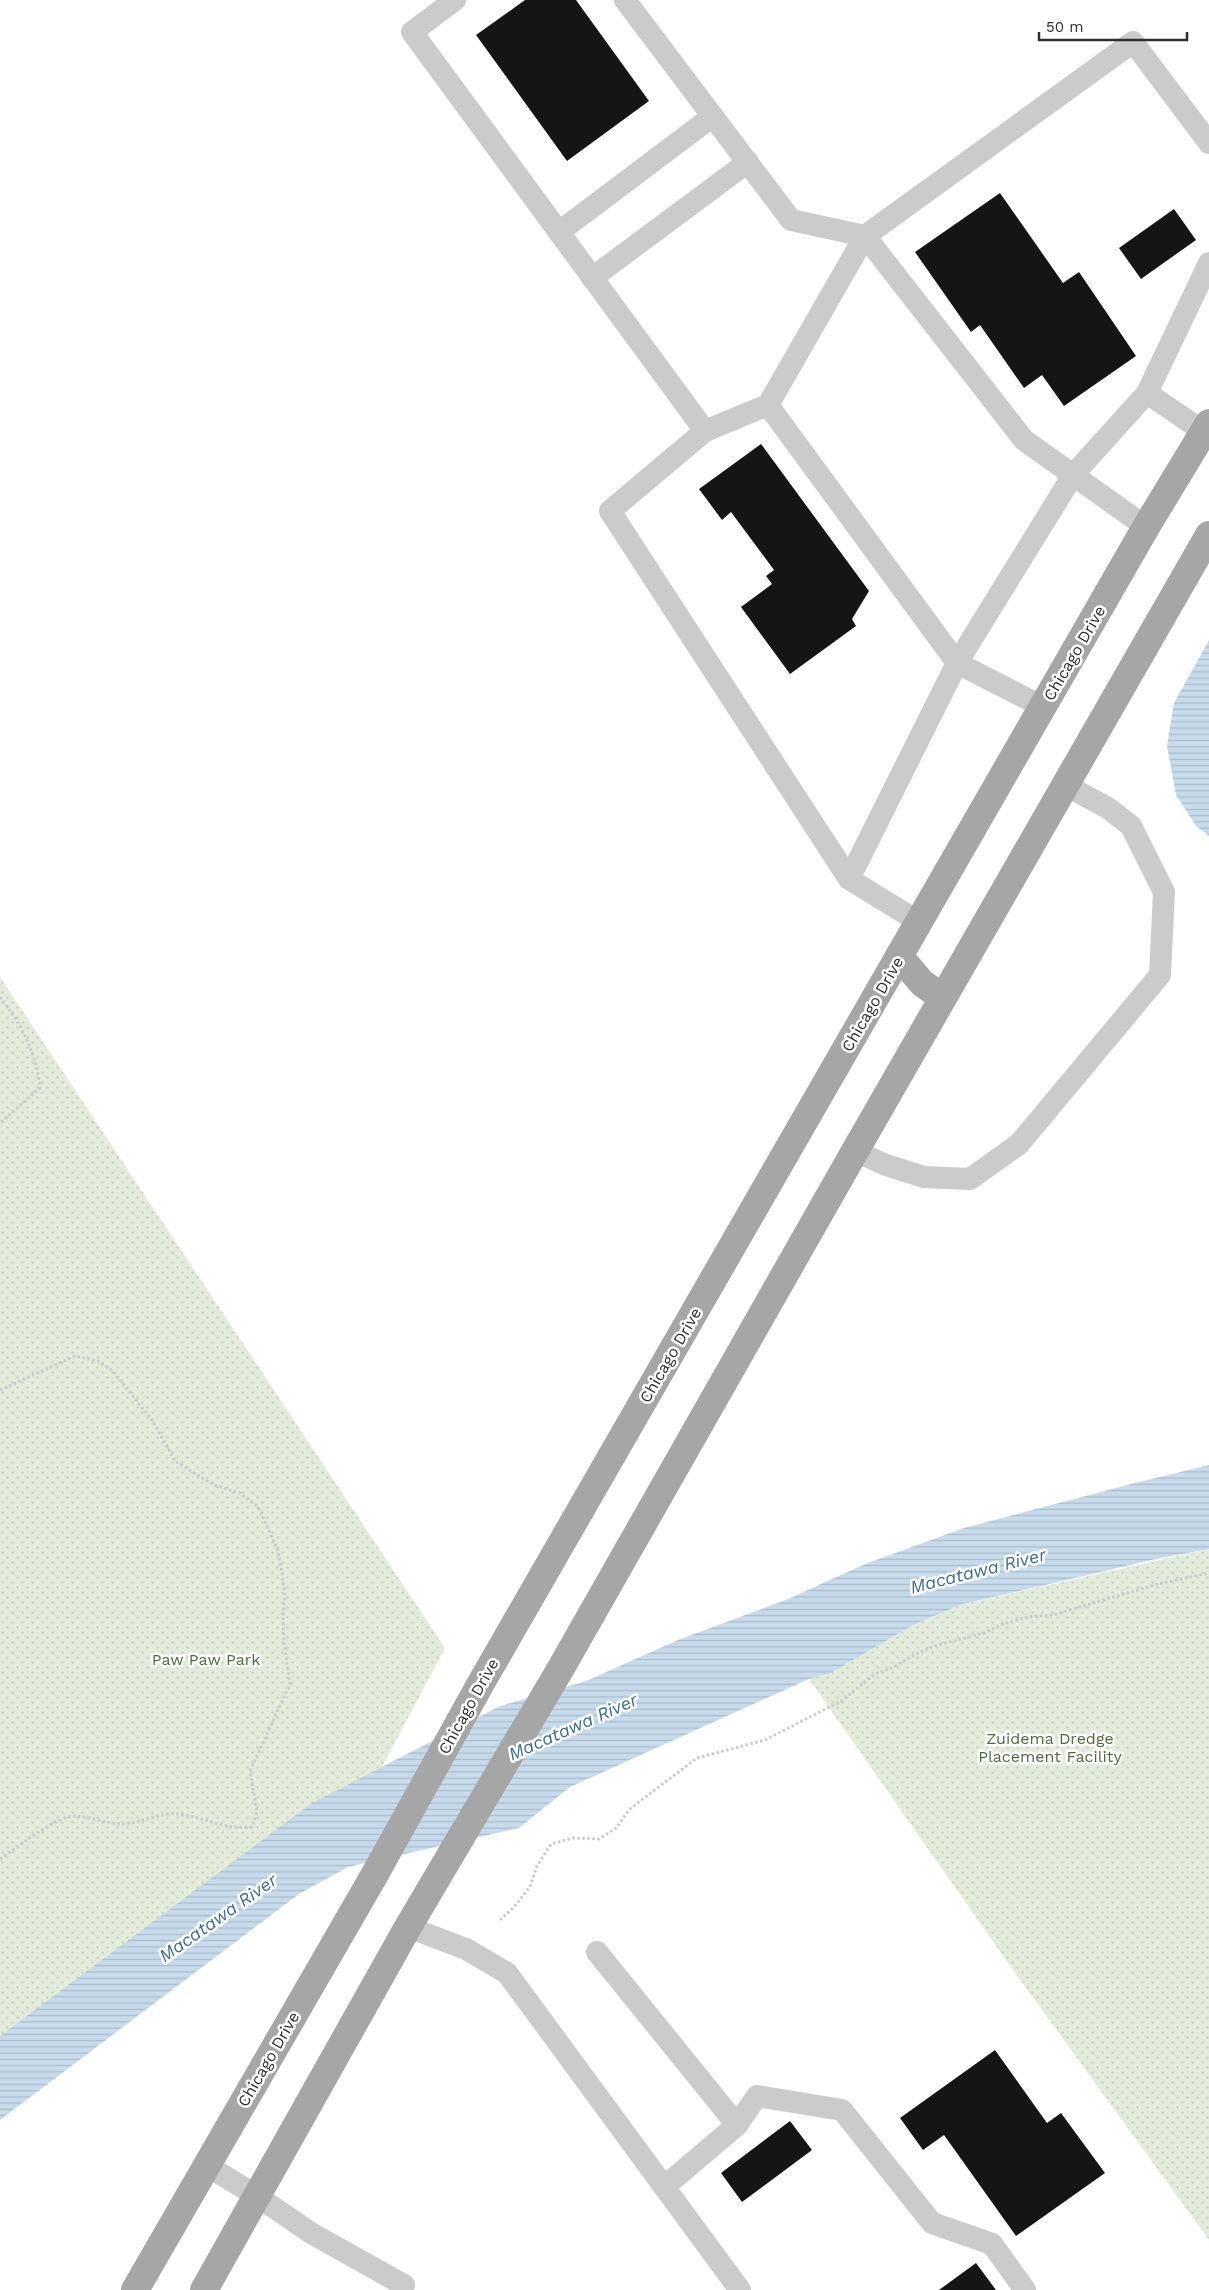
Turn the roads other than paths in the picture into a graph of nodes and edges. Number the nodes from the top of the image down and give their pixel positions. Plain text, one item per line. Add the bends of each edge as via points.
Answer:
1 (455, 0) edge
2 (626, 0) edge
3 (713, 116) junction
4 (1209, 143) edge
5 (748, 162) junction
6 (559, 232) junction
7 (866, 236) junction
8 (1209, 263) edge
9 (592, 278) junction
10 (1147, 392) junction
11 (768, 405) junction
12 (1206, 427) edge
13 (704, 431) junction
14 (1073, 475) junction
15 (1146, 527) junction
16 (1209, 535) edge
17 (957, 663) junction
18 (1043, 708) junction
19 (1065, 785) junction
20 (850, 879) junction
21 (919, 922) junction
22 (899, 956) junction
23 (943, 998) junction
24 (855, 1151) junction
25 (408, 1927) junction
26 (598, 1952) dead end
27 (737, 2125) junction
28 (206, 2165) junction
29 (664, 2187) junction
30 (257, 2196) junction
31 (404, 2285) dead end
32 (135, 2290) edge
33 (204, 2290) edge
34 (740, 2290) edge
35 (1025, 2290) edge

1 - 6 lane via 412,32
2 - 3 lane
3 - 5 lane
3 - 6 lane
4 - 7 lane via 1133,42
5 - 7 lane via 791,220
5 - 9 lane
6 - 9 lane
7 - 11 lane
7 - 14 lane via 1024,440
8 - 10 lane
9 - 13 lane
10 - 12 lane
10 - 14 lane
11 - 13 lane
11 - 17 lane
12 - 15 main road, Chicago Drive
13 - 20 lane via 610,511
14 - 15 lane
14 - 17 lane
15 - 18 main road, Chicago Drive
16 - 19 main road
17 - 18 lane
17 - 20 lane
18 - 21 main road, Chicago Drive
19 - 23 main road
19 - 24 lane via 1108,808 1131,826 1164,892 1160,975 1019,1144 970,1178 924,1177
20 - 21 lane
21 - 22 main road, Chicago Drive
22 - 23 main road via 922,982
22 - 28 main road, Chicago Drive
23 - 24 main road
24 - 25 main road via 561,1668
25 - 29 lane via 466,1950 507,1973
25 - 30 main road
26 - 27 lane
27 - 29 lane
27 - 35 lane via 757,2096 842,2110 932,2223 992,2244
28 - 30 lane
28 - 32 main road, Chicago Drive
29 - 34 lane
30 - 31 lane via 311,2233
30 - 33 main road

